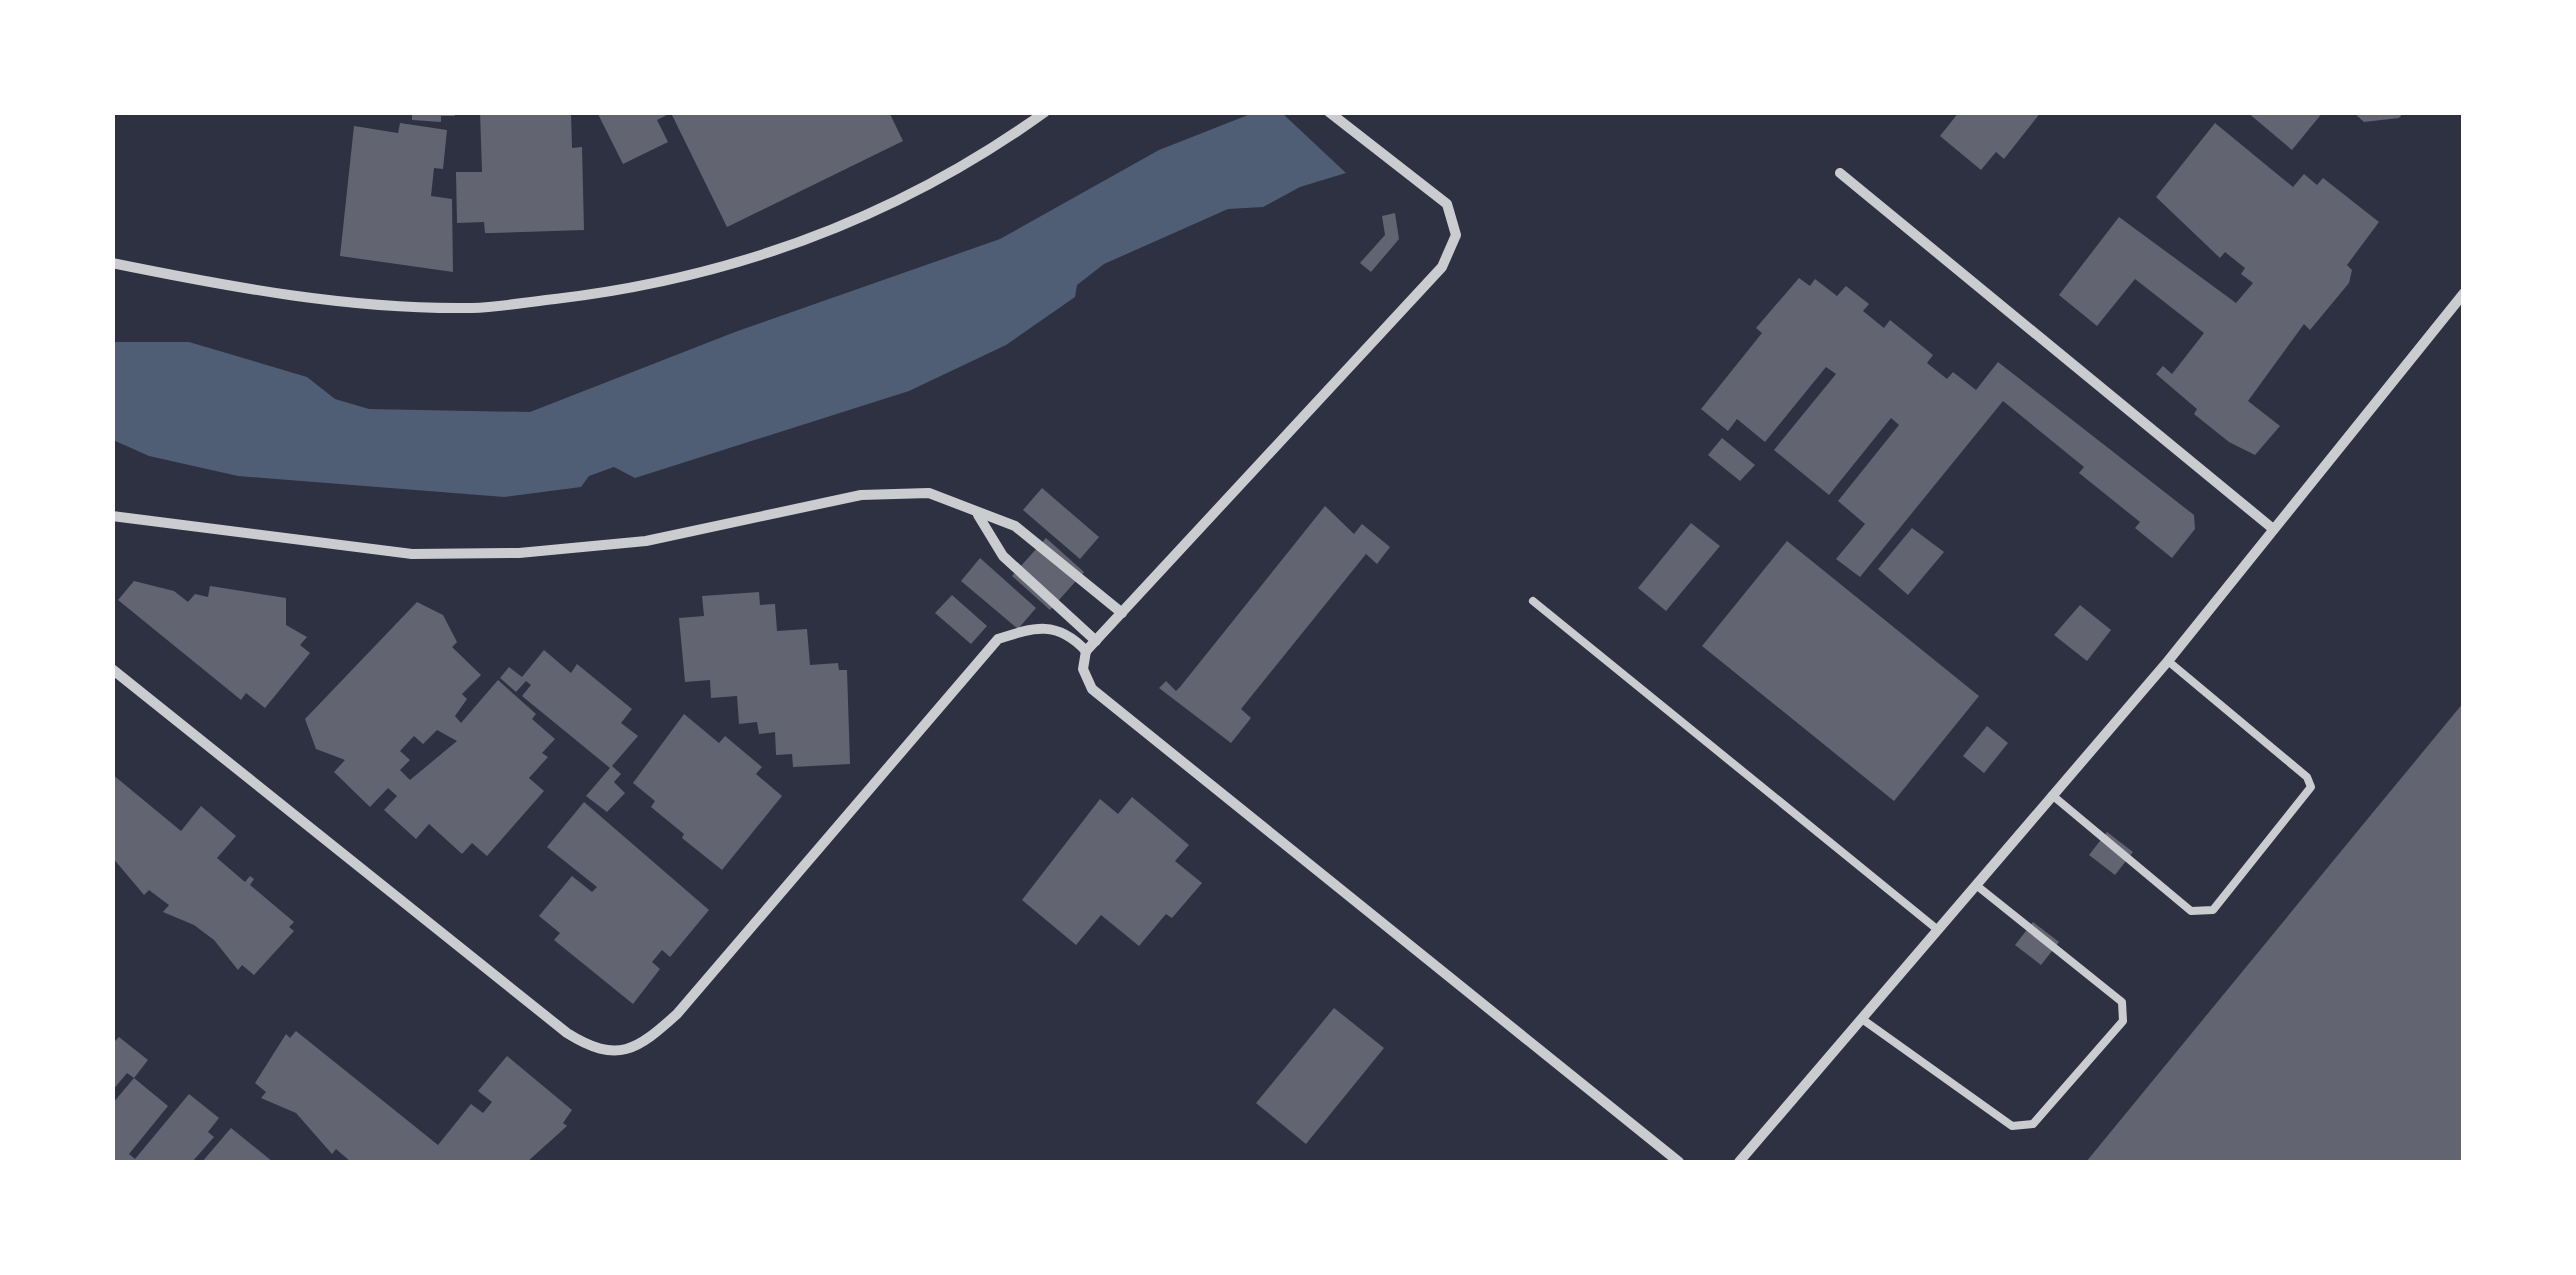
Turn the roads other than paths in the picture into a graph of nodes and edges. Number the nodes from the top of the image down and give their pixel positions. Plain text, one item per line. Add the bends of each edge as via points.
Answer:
1 (1045, 112) edge
2 (1330, 112) edge
3 (1840, 173) dead end
4 (112, 263) edge
5 (2464, 293) edge
6 (978, 514) junction
7 (112, 516) edge
8 (2272, 528) junction
9 (1533, 601) dead end
10 (1122, 613) junction
11 (1096, 641) junction
12 (1086, 651) junction
13 (2168, 660) junction
14 (112, 669) edge
15 (2052, 796) junction
16 (1976, 885) junction
17 (1938, 930) junction
18 (1862, 1018) junction
19 (1680, 1162) edge
20 (1740, 1162) edge

1 - 4 street via 996,148 902,198 760,259 630,290 474,308 345,302
2 - 10 street via 1447,204 1456,235 1442,267
3 - 8 street
5 - 8 street
6 - 7 street via 929,494 901,491 646,541 430,554
6 - 10 street via 1015,526
6 - 11 street via 1003,556
8 - 13 street
9 - 17 lane
10 - 11 street
11 - 12 street
12 - 14 street via 1073,636 1038,626 998,639 676,1014 646,1042 620,1052 567,1033
12 - 19 street via 1083,669 1092,689
13 - 15 street
13 - 15 lane via 2311,787 2213,910 2191,911
15 - 16 street
16 - 17 street
16 - 18 lane via 2122,1002 2123,1021 2022,1128
17 - 18 street
18 - 20 street

